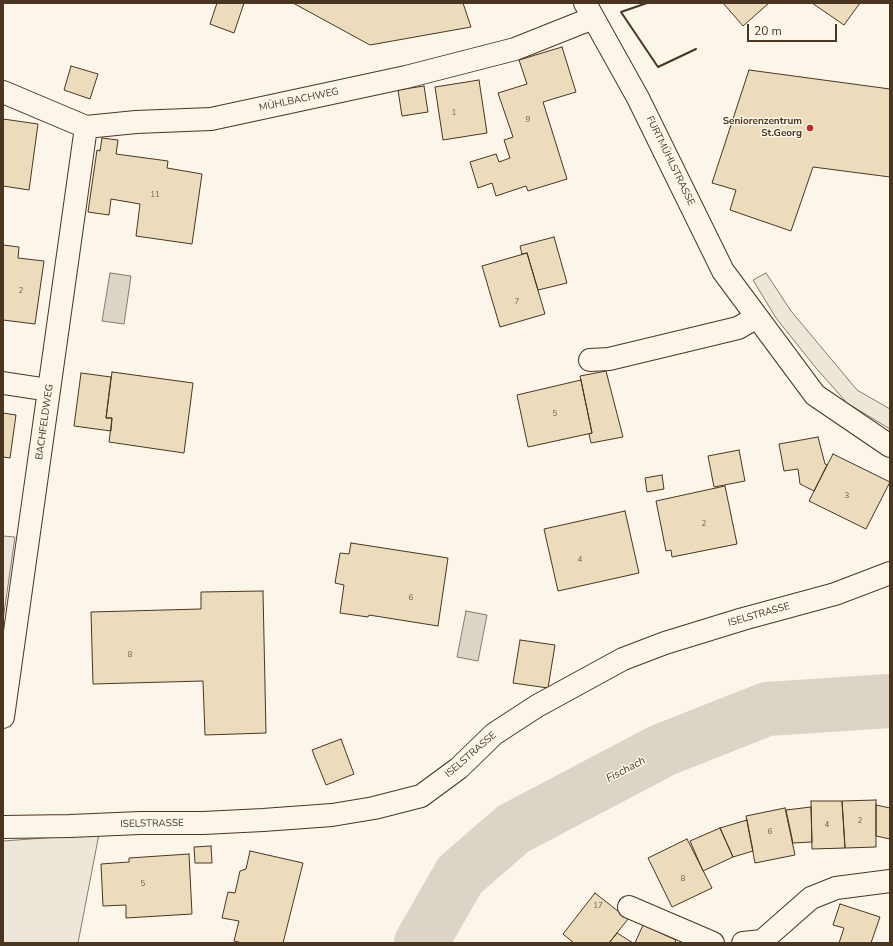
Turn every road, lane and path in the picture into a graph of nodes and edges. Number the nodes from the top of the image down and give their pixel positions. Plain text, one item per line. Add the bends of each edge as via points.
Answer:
1 (589, 10) edge
2 (3, 92) edge
3 (86, 127) junction
4 (757, 317) junction
5 (590, 360) dead end
6 (3, 383) edge
7 (49, 390) junction
8 (890, 446) edge
9 (890, 573) edge
10 (3, 717) edge
11 (3, 828) edge
12 (890, 881) edge
13 (629, 907) dead end
14 (713, 943) edge
15 (743, 943) edge

1 - 3 street, MÜHLBACHWEG via 515,48 406,77 211,119
1 - 4 street, FURTMÜHLSTRASSE via 638,98 723,271
2 - 3 street, MÜHLBACHWEG
3 - 7 street, BACHFELDWEG
4 - 5 street via 738,328 609,359
4 - 8 street, FURTMÜHLSTRASSE via 816,395
6 - 7 street
7 - 10 street, BACHFELDWEG
9 - 11 street, ISELSTRASSE via 835,594 743,619 623,659 537,706 494,734 459,768 421,796 332,815 203,823
12 - 15 street via 836,888 811,898 762,941
13 - 14 street

